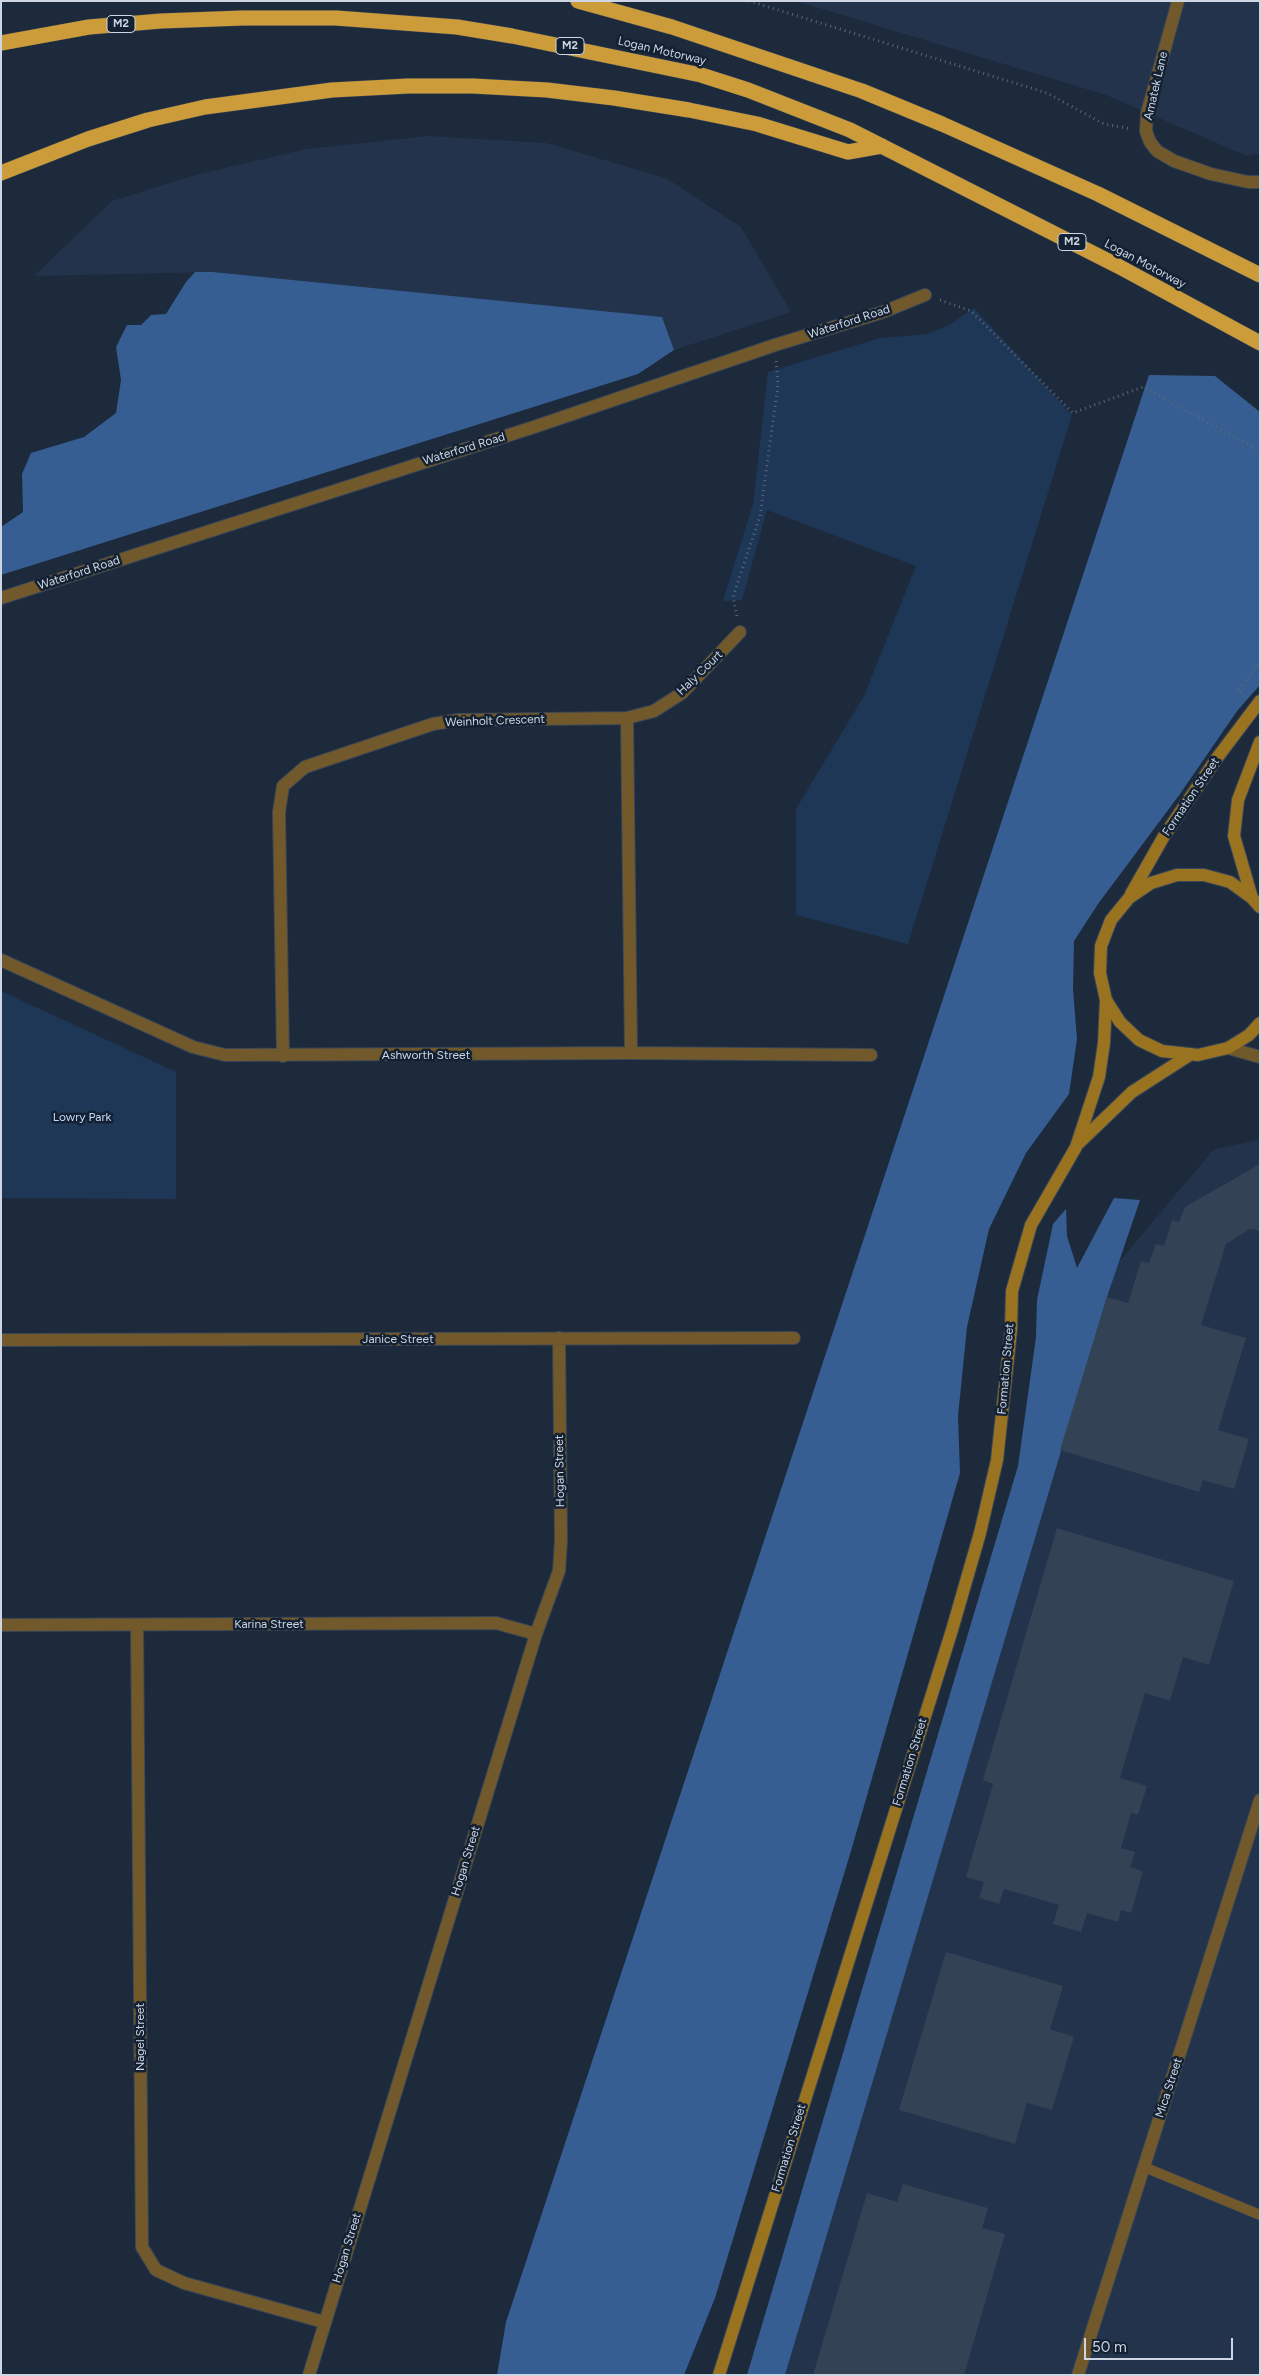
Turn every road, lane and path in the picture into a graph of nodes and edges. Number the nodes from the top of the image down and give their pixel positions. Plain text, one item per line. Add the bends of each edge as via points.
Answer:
1 (578, 1) edge
2 (749, 1) edge
3 (1178, 1) edge
4 (1, 42) edge
5 (1146, 131) junction
6 (882, 146) junction
7 (1, 174) edge
8 (1260, 182) edge
9 (1260, 275) edge
10 (925, 295) joint
11 (1260, 343) edge
12 (775, 345) junction
13 (1260, 451) edge
14 (1, 598) edge
15 (740, 632) joint
16 (1260, 662) edge
17 (1258, 703) edge
18 (627, 718) junction
19 (1260, 742) edge
20 (1129, 898) junction
21 (1256, 902) edge
22 (1, 960) edge
23 (1106, 1000) junction
24 (1260, 1023) edge
25 (1228, 1048) junction
26 (631, 1053) junction
27 (871, 1055) dead end
28 (283, 1056) junction
29 (1188, 1056) junction
30 (1260, 1057) edge
31 (1076, 1147) junction
32 (559, 1338) junction
33 (794, 1338) dead end
34 (1, 1340) edge
35 (1, 1625) edge
36 (137, 1625) junction
37 (536, 1634) junction
38 (1260, 1800) edge
39 (1257, 1818) edge
40 (1144, 2167) junction
41 (1260, 2215) edge
42 (324, 2322) junction
43 (309, 2375) edge
44 (719, 2375) edge
45 (1078, 2375) edge

1 - 9 highway, Logan Motorway via 672,27 862,91 1098,194
2 - 5 path via 1047,92 1104,124
3 - 5 street, Amatek Lane via 1147,113
4 - 6 highway, Logan Motorway / M2 via 89,27 243,18 336,18 458,27 578,48 701,75 801,109
5 - 8 street, Amatek Lane via 1157,150 1174,161 1211,174
6 - 7 highway via 848,152 757,124 614,98 547,90 408,86 332,90 205,107 88,139
6 - 11 highway, Logan Motorway / M2 via 1110,262
10 - 12 street, Waterford Road via 883,312
10 - 13 path via 971,311 1073,413 1143,387
12 - 14 street, Waterford Road via 534,427
12 - 15 path via 778,385 760,516 733,597
15 - 18 street, Haly Court via 682,693 654,710
16 - 17 path via 1238,690
17 - 20 main road, Formation Street via 1164,836
18 - 26 street
18 - 28 street, Weinholt Crescent via 458,720 433,724 305,767 283,786 279,812
19 - 21 main road via 1238,800 1234,836
20 - 21 main road via 1151,883 1177,875 1204,874 1230,882
20 - 23 main road via 1111,920 1101,946 1100,973
22 - 28 street, Ashworth Street via 193,1047 225,1056
23 - 29 main road via 1120,1022 1139,1040 1162,1051
23 - 31 main road, Formation Street via 1099,1077
24 - 25 main road via 1249,1035
25 - 29 main road
25 - 30 street
26 - 27 street, Ashworth Street
26 - 28 street, Ashworth Street
29 - 31 main road, Formation Street via 1132,1092
31 - 44 main road, Formation Street via 1031,1225 1014,1282 996,1460 980,1533
32 - 33 street, Janice Street
32 - 34 street, Janice Street
32 - 37 street, Hogan Street via 561,1540 558,1571
35 - 36 street, Karina Street
36 - 37 street, Karina Street via 496,1623
36 - 42 street, Nagel Street via 142,2247 156,2270 184,2283
37 - 42 street, Hogan Street
38 - 39 street, Mica Street
39 - 40 street, Mica Street
40 - 41 lane
40 - 45 street, Mica Street
42 - 43 street, Hogan Street

